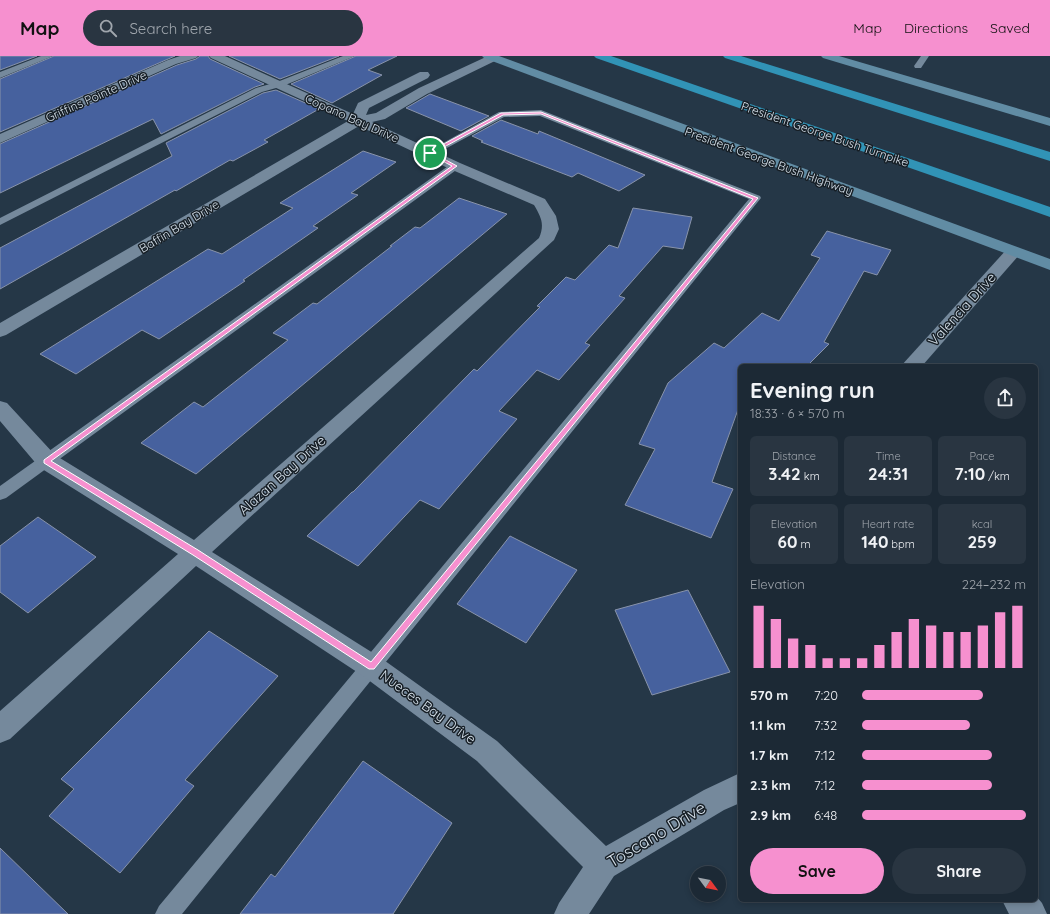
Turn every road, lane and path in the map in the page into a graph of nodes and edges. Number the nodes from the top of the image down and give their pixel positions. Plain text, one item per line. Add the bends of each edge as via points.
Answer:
1 (49, 56) edge
2 (192, 56) edge
3 (215, 56) edge
4 (351, 56) edge
5 (600, 56) edge
6 (729, 56) edge
7 (827, 56) edge
8 (925, 56) edge
9 (491, 57) edge
10 (918, 66) dead end
11 (433, 71) dead end
12 (0, 75) edge
13 (280, 84) junction
14 (357, 120) junction
15 (1050, 122) edge
16 (0, 139) edge
17 (430, 153) junction
18 (1050, 157) edge
19 (455, 166) junction
20 (1050, 212) edge
21 (548, 216) joint
22 (0, 222) edge
23 (1014, 252) junction
24 (1050, 265) edge
25 (0, 331) edge
26 (913, 364) edge
27 (0, 408) edge
28 (47, 461) junction
29 (0, 494) edge
30 (195, 552) junction
31 (372, 667) junction
32 (0, 729) edge
33 (738, 789) edge
34 (603, 865) junction
35 (1020, 902) edge
36 (167, 914) edge
37 (570, 914) edge
38 (1031, 914) edge

1 - 12 lane
2 - 16 street, Griffins Pointe Drive via 172,62
3 - 13 street, Copano Bay Drive
4 - 13 lane
5 - 20 highway, President George Bush Turnpike
6 - 18 highway
7 - 15 main road
8 - 10 lane
9 - 14 street, Baffin Bay Drive via 380,116
9 - 23 main road, President George Bush Highway
11 - 14 street, Baffin Bay Drive via 363,106
13 - 14 street, Copano Bay Drive
13 - 22 lane via 259,90
14 - 17 street, Copano Bay Drive
14 - 25 street, Baffin Bay Drive
17 - 19 street, Copano Bay Drive
17 - 31 lane via 502,114 541,113 756,198
19 - 21 street, Copano Bay Drive via 540,202
19 - 28 lane
21 - 30 street, Alazan Bay Drive via 551,229 546,240
23 - 24 main road, President George Bush Highway
23 - 26 street, Valencia Drive
27 - 28 street, Nueces Bay Drive
28 - 29 lane
28 - 30 street, Nueces Bay Drive
30 - 31 street, Nueces Bay Drive
30 - 32 street, Alazan Bay Drive
31 - 34 street, Nueces Bay Drive via 487,751
31 - 36 lane
33 - 34 street, Toscano Drive via 714,800
34 - 37 street, Toscano Drive
35 - 38 street

